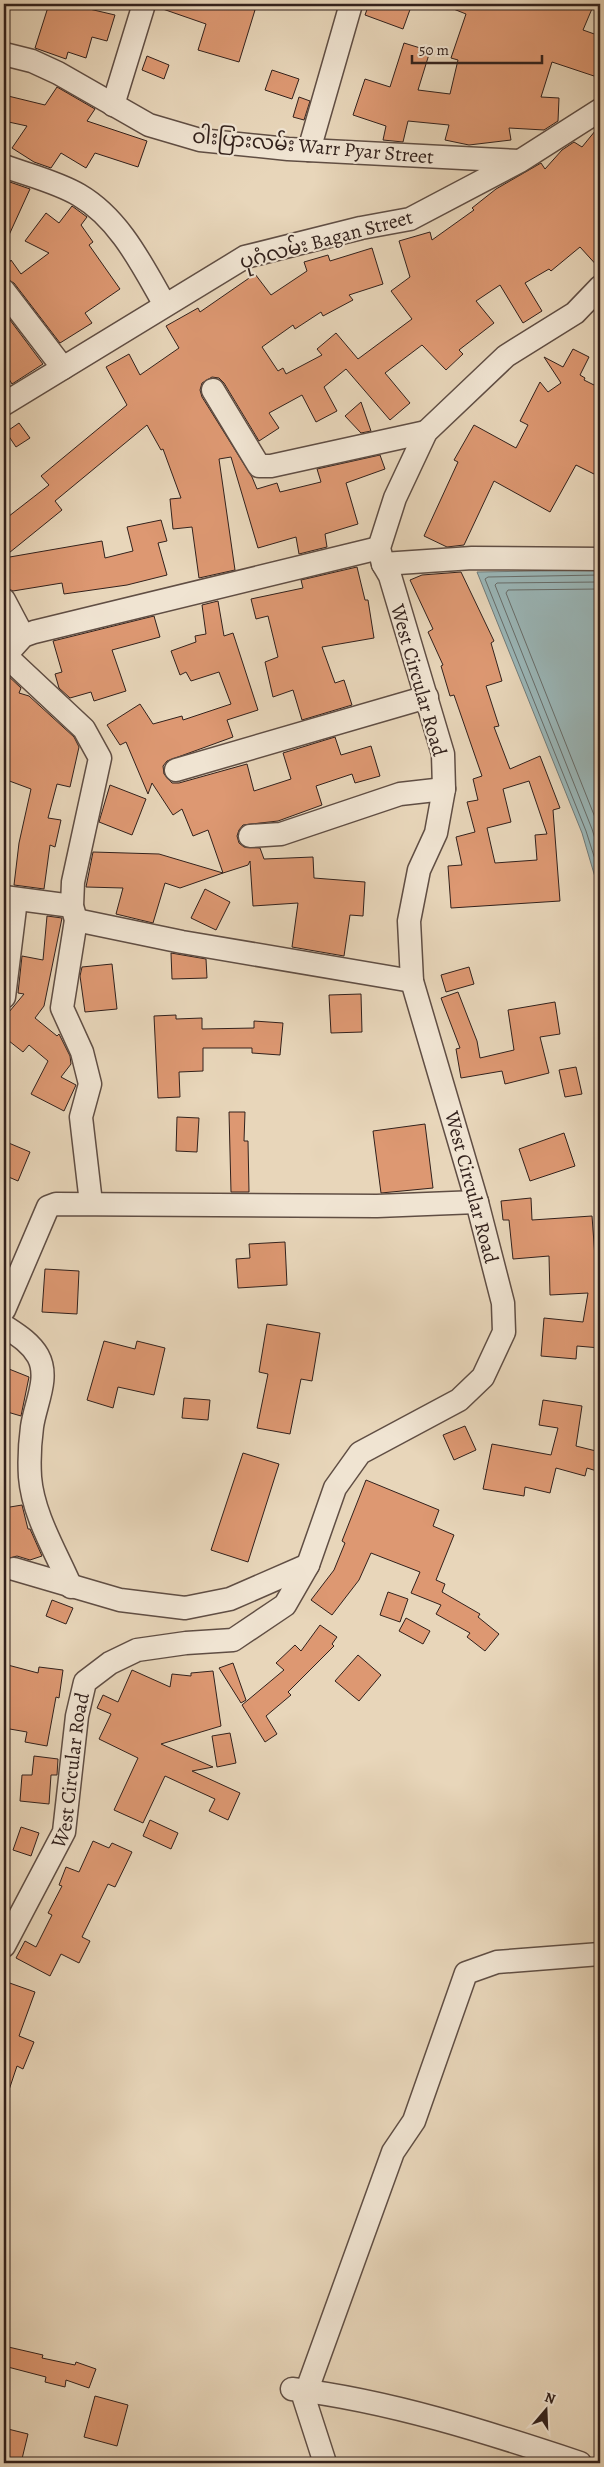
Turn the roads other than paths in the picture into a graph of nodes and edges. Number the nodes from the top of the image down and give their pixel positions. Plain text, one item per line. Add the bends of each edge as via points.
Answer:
1 (144, 4) edge
2 (350, 4) edge
3 (4, 54) edge
4 (112, 104) junction
5 (600, 110) edge
6 (309, 150) junction
7 (520, 161) junction
8 (4, 166) edge
9 (600, 288) edge
10 (4, 291) edge
11 (165, 305) junction
12 (63, 368) junction
13 (213, 390) dead end
14 (4, 404) edge
15 (426, 432) junction
16 (381, 556) junction
17 (600, 559) edge
18 (4, 600) edge
19 (23, 636) junction
20 (5, 656) edge
21 (426, 697) junction
22 (176, 770) dead end
23 (444, 789) junction
24 (250, 836) dead end
25 (10, 898) edge
26 (74, 913) junction
27 (412, 981) junction
28 (4, 996) edge
29 (477, 1202) junction
30 (91, 1204) junction
31 (4, 1310) edge
32 (4, 1326) edge
33 (308, 1565) junction
34 (14, 1569) dead end
35 (71, 1587) junction
36 (4, 1946) edge
37 (600, 1954) edge
38 (298, 2390) junction
39 (325, 2463) edge
40 (580, 2463) edge

1 - 4 street
2 - 6 street
3 - 4 street, ဝါးပြားလမ်း Warr Pyar Street via 32,61
4 - 6 street, ဝါးပြားလမ်း Warr Pyar Street via 148,124 200,140
5 - 7 street, ပုဂံလမ်း Bagan Street
6 - 7 street, ဝါးပြားလမ်း Warr Pyar Street
7 - 11 street, ပုဂံလမ်း Bagan Street via 410,219 244,257
8 - 11 street via 78,194 103,212 132,248
9 - 15 street via 575,313 506,356
10 - 12 street
11 - 12 street, ပုဂံလမ်း Bagan Street
12 - 14 street, ပုဂံလမ်း Bagan Street
13 - 15 street via 259,466
15 - 16 street via 395,498
16 - 17 street
16 - 19 street
16 - 21 street, West Circular Road
18 - 19 street
19 - 20 street
20 - 26 street via 84,729 100,758 73,882
21 - 22 street
21 - 23 street, West Circular Road via 443,754
23 - 24 street via 400,794 281,834
23 - 27 street, West Circular Road via 436,833 419,870 409,921
25 - 26 street
25 - 28 street
26 - 27 street via 182,942
26 - 30 street via 62,1008 82,1052 90,1084 81,1118
27 - 29 street, West Circular Road
29 - 30 street via 377,1206
29 - 33 street, West Circular Road via 503,1303 504,1332 483,1377 460,1400 360,1453 335,1488
30 - 31 street via 48,1207
32 - 35 street via 27,1341 42,1367 42,1386 32,1426 30,1476 35,1506
33 - 35 street via 230,1599 185,1608 120,1600
33 - 36 street, West Circular Road via 285,1605 233,1640 137,1650 110,1663 86,1682 78,1716 64,1832
34 - 35 street
37 - 38 street via 496,1962 466,1972 414,2121 393,2152
38 - 39 street via 304,2398
38 - 40 street via 333,2394 465,2427

